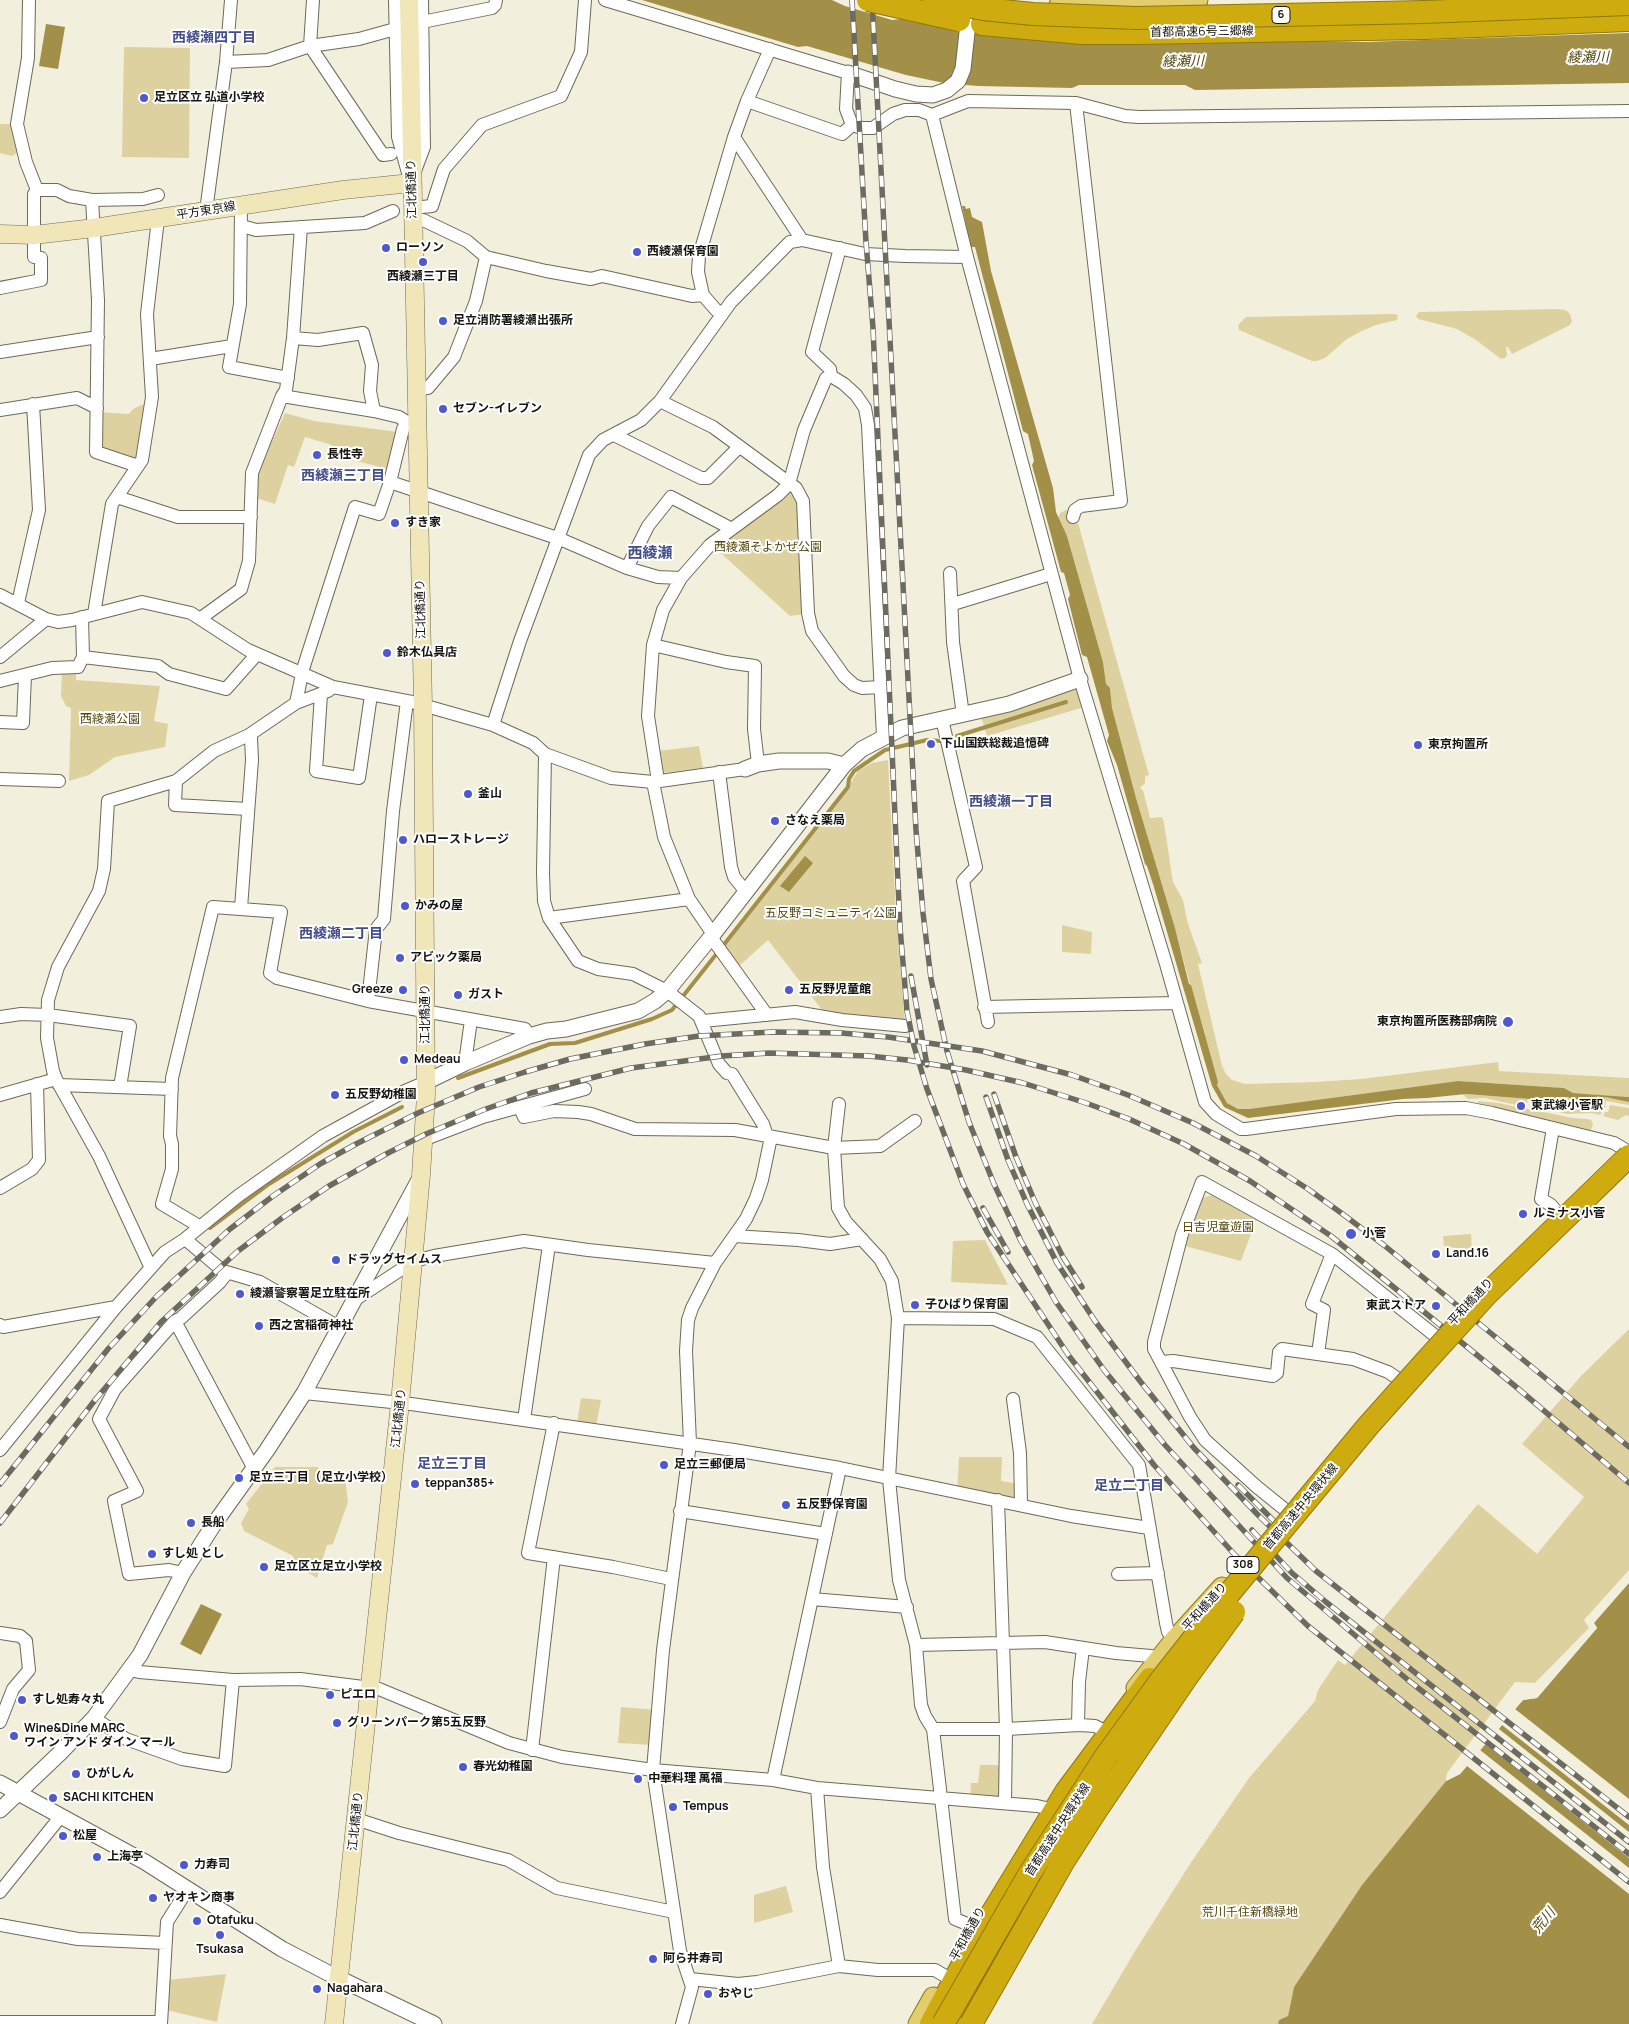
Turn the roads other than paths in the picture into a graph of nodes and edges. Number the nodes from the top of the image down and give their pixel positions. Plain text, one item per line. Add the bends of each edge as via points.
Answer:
1 (29, 0) edge
2 (231, 0) edge
3 (313, 0) edge
4 (395, 0) edge
5 (408, 0) edge
6 (422, 0) edge
7 (496, 0) edge
8 (584, 0) edge
9 (605, 0) edge
10 (868, 0) edge
11 (902, 0) edge
12 (934, 0) edge
13 (1194, 0) edge
14 (1198, 0) edge
15 (1012, 1) edge
16 (1629, 4) edge
17 (969, 16) junction
18 (1629, 20) edge
19 (422, 22) junction
20 (395, 29) junction
21 (310, 46) junction
22 (770, 48) junction
23 (226, 62) junction
24 (848, 73) junction
25 (747, 100) junction
26 (1076, 103) junction
27 (1629, 111) edge
28 (932, 115) junction
29 (852, 125) junction
30 (734, 137) junction
31 (391, 154) dead end
32 (411, 183) junction
33 (37, 190) junction
34 (158, 195) dead end
35 (92, 200) junction
36 (241, 206) junction
37 (206, 211) junction
38 (393, 211) dead end
39 (418, 214) junction
40 (158, 219) junction
41 (242, 226) junction
42 (301, 227) junction
43 (94, 228) junction
44 (0, 234) edge
45 (34, 235) junction
46 (802, 240) junction
47 (840, 248) junction
48 (967, 256) junction
49 (486, 257) junction
50 (0, 288) edge
51 (703, 295) junction
52 (723, 313) junction
53 (98, 337) junction
54 (293, 338) junction
55 (232, 346) junction
56 (0, 352) edge
57 (150, 359) junction
58 (831, 376) junction
59 (288, 378) junction
60 (417, 389) junction
61 (282, 396) junction
62 (660, 401) junction
63 (33, 404) junction
64 (97, 408) junction
65 (0, 410) edge
66 (374, 411) junction
67 (412, 422) junction
68 (614, 435) junction
69 (739, 447) junction
70 (138, 466) junction
71 (390, 482) junction
72 (790, 484) junction
73 (418, 491) junction
74 (117, 497) junction
75 (251, 517) junction
76 (1073, 517) dead end
77 (732, 529) junction
78 (560, 539) junction
79 (627, 568) junction
80 (950, 573) dead end
81 (1051, 574) junction
82 (681, 578) junction
83 (1, 591) edge
84 (18, 603) junction
85 (953, 604) junction
86 (88, 616) junction
87 (202, 618) junction
88 (46, 619) junction
89 (653, 644) junction
90 (256, 654) junction
91 (83, 656) junction
92 (0, 657) edge
93 (302, 674) junction
94 (25, 675) junction
95 (1080, 680) junction
96 (0, 681) edge
97 (333, 687) junction
98 (881, 687) junction
99 (321, 694) junction
100 (370, 695) junction
101 (296, 703) junction
102 (415, 703) junction
103 (963, 715) junction
104 (942, 719) junction
105 (0, 722) edge
106 (493, 725) junction
107 (249, 735) junction
108 (883, 736) junction
109 (545, 754) junction
110 (844, 765) junction
111 (752, 766) junction
112 (719, 772) junction
113 (0, 779) edge
114 (59, 781) dead end
115 (176, 781) junction
116 (656, 781) junction
117 (248, 809) junction
118 (746, 892) junction
119 (689, 899) junction
120 (241, 908) junction
121 (549, 918) junction
122 (712, 936) junction
123 (667, 991) junction
124 (368, 1001) junction
125 (1178, 1003) junction
126 (984, 1007) junction
127 (426, 1013) junction
128 (48, 1015) junction
129 (767, 1015) junction
130 (0, 1016) edge
131 (471, 1020) junction
132 (703, 1022) junction
133 (988, 1022) dead end
134 (905, 1026) dead end
135 (529, 1036) junction
136 (465, 1063) junction
137 (57, 1082) junction
138 (426, 1082) junction
139 (37, 1084) junction
140 (120, 1087) junction
141 (172, 1089) junction
142 (585, 1089) dead end
143 (0, 1095) edge
144 (839, 1104) dead end
145 (520, 1108) junction
146 (915, 1122) dead end
147 (1553, 1128) junction
148 (769, 1137) junction
149 (423, 1140) junction
150 (834, 1148) junction
151 (1628, 1154) edge
152 (422, 1175) junction
153 (1629, 1176) edge
154 (0, 1188) edge
155 (1557, 1212) junction
156 (199, 1226) junction
157 (734, 1236) junction
158 (185, 1239) junction
159 (862, 1239) junction
160 (549, 1246) junction
161 (1332, 1254) junction
162 (414, 1261) junction
163 (715, 1264) junction
164 (150, 1266) junction
165 (227, 1273) junction
166 (353, 1301) junction
167 (116, 1307) junction
168 (898, 1318) junction
169 (175, 1321) junction
170 (339, 1326) junction
171 (1, 1328) edge
172 (1438, 1338) junction
173 (1318, 1354) junction
174 (1161, 1362) junction
175 (1400, 1380) junction
176 (304, 1393) junction
177 (1014, 1399) dead end
178 (400, 1403) junction
179 (524, 1420) junction
180 (554, 1423) junction
181 (690, 1443) junction
182 (0, 1450) edge
183 (840, 1468) junction
184 (254, 1469) junction
185 (889, 1479) junction
186 (998, 1500) junction
187 (1021, 1504) junction
188 (680, 1511) junction
189 (1288, 1512) junction
190 (1150, 1528) junction
191 (826, 1534) junction
192 (554, 1557) junction
193 (183, 1573) junction
194 (1158, 1573) junction
195 (1118, 1574) dead end
196 (671, 1579) junction
197 (1227, 1596) junction
198 (812, 1600) junction
199 (907, 1607) junction
200 (0, 1633) edge
201 (1218, 1633) junction
202 (1176, 1640) junction
203 (1002, 1644) junction
204 (916, 1645) junction
205 (1083, 1648) junction
206 (1157, 1662) junction
207 (130, 1670) junction
208 (233, 1680) junction
209 (370, 1687) junction
210 (94, 1718) junction
211 (0, 1722) edge
212 (1078, 1725) junction
213 (933, 1729) junction
214 (1006, 1729) junction
215 (1103, 1730) junction
216 (532, 1750) junction
217 (653, 1770) junction
218 (773, 1780) junction
219 (0, 1783) edge
220 (817, 1788) junction
221 (18, 1792) junction
222 (941, 1798) junction
223 (1005, 1803) junction
224 (1046, 1808) junction
225 (0, 1810) edge
226 (61, 1816) junction
227 (356, 1819) junction
228 (1064, 1839) junction
229 (0, 1892) edge
230 (192, 1893) junction
231 (674, 1912) junction
232 (0, 1925) edge
233 (972, 1926) junction
234 (165, 1943) junction
235 (840, 1966) junction
236 (945, 1976) junction
237 (339, 1979) junction
238 (690, 1979) junction
239 (0, 2022) edge
240 (161, 2023) edge
241 (334, 2024) edge
242 (434, 2024) edge
243 (682, 2024) edge
244 (918, 2024) edge
245 (931, 2024) edge
246 (943, 2024) edge
247 (952, 2024) edge
248 (957, 2024) edge
249 (971, 2024) edge
250 (978, 2024) edge

1 - 33 street via 28,58 17,124
2 - 23 street
3 - 21 street
4 - 20 street
5 - 32 main road, 江北橋通り
6 - 19 street
7 - 19 street via 492,8
8 - 39 street via 581,52 561,96 482,126 444,169 432,206
9 - 22 street
10 - 18 highway, 首都高速6号三郷線 / 6, bridge via 982,24 1082,33 1425,28
11 - 17 street
12 - 16 highway, 首都高速6号三郷線 / 6, bridge via 1032,14 1136,18
13 - 14 main road
13 - 15 main road via 1076,5
13 - 17 street via 1176,19 1154,26 1059,26
17 - 24 street via 963,69 958,81 947,90 933,96 916,94
19 - 32 street via 424,147
20 - 21 street via 359,39
20 - 32 street via 398,138
21 - 23 street via 268,60
21 - 31 street via 383,154
22 - 24 street
22 - 25 street
23 - 37 street
24 - 29 street via 846,109
25 - 29 street via 842,134
25 - 30 street
26 - 27 street via 1140,117
26 - 28 street via 968,101
26 - 76 street via 1121,501 1081,506
28 - 29 street via 919,110 905,110 872,128
28 - 48 street
30 - 46 street
30 - 51 street via 698,256
32 - 36 main road, 平方東京線
32 - 39 main road, 江北橋通り
33 - 35 street via 57,190
33 - 45 street via 34,194
34 - 35 street via 143,199
35 - 43 street
36 - 37 main road, 平方東京線
36 - 41 street
37 - 40 main road, 平方東京線
38 - 42 street via 365,223
39 - 49 street via 467,241
39 - 60 main road, 江北橋通り
40 - 43 main road, 平方東京線
40 - 57 street via 147,314
41 - 42 street via 256,230
41 - 55 street via 240,304
42 - 54 street
43 - 45 main road, 平方東京線
43 - 53 street
44 - 45 main road, 平方東京線
45 - 50 street via 34,257 41,258 41,280
46 - 47 street
46 - 52 street via 790,242
47 - 48 street via 865,254
47 - 58 street via 812,352 830,369
48 - 81 street
49 - 51 street via 591,279 602,276 692,296
49 - 60 street via 476,301 454,357 428,388
51 - 52 street
52 - 62 street
53 - 56 street
53 - 64 street
54 - 59 street
54 - 66 street via 318,340 363,333 372,365 370,391
55 - 57 street
55 - 59 street via 229,367
57 - 70 street via 152,397 142,460
58 - 72 street via 826,378 804,430
58 - 98 street via 856,395 865,408 868,425
59 - 61 street
60 - 67 main road, 江北橋通り
61 - 66 street
61 - 75 street via 252,473
62 - 68 street via 642,420
62 - 69 street via 713,427
63 - 64 street via 77,398
63 - 65 street
63 - 84 street via 39,510
64 - 70 street via 96,452
66 - 67 street
67 - 71 street via 403,429
67 - 73 main road, 江北橋通り
68 - 69 street via 702,478 708,478
68 - 78 street via 603,440 590,455
69 - 72 street
70 - 74 street
71 - 73 street
71 - 93 street via 379,514 355,507
72 - 77 street
72 - 98 street via 803,501 808,613 812,631 854,685
73 - 78 street
73 - 102 main road, 江北橋通り
74 - 75 street via 178,517
74 - 86 street via 112,504
75 - 87 street via 249,561 241,589
77 - 79 street via 671,498 648,526
77 - 82 street via 710,545
78 - 79 street
78 - 106 street via 520,641
79 - 82 street via 658,577
80 - 85 street
81 - 85 street
81 - 95 street
82 - 89 street via 662,610
83 - 84 street
84 - 88 street
85 - 103 street
86 - 87 street via 142,602 191,612
86 - 88 street via 58,622
86 - 91 street
87 - 90 street
88 - 92 street
89 - 111 street via 755,666
89 - 116 street via 648,716
90 - 91 street via 226,688 169,674 158,666
90 - 93 street
91 - 94 street via 78,667 52,668
93 - 97 street
93 - 101 street
94 - 96 street
94 - 105 street via 23,722
95 - 103 street via 1009,704
95 - 125 street
97 - 99 street
97 - 100 street
98 - 108 street
99 - 100 street via 316,771 359,778
99 - 101 street
100 - 102 street
101 - 107 street
102 - 106 street
102 - 124 street via 393,810 384,919 376,929
102 - 127 main road, 江北橋通り
103 - 104 street
104 - 108 street
104 - 126 street via 976,867 963,881
106 - 109 street via 533,743
107 - 115 street via 214,751
107 - 117 street via 252,760
108 - 110 street
109 - 116 street via 610,778
109 - 121 street via 543,873 544,902
110 - 111 street via 828,761
110 - 118 street
111 - 112 street
112 - 116 street
112 - 118 street via 731,867 734,877
113 - 114 street
115 - 117 street via 175,805
115 - 128 street via 108,801 104,869 99,892 58,967 48,1000
116 - 119 street via 664,838
117 - 120 street
118 - 122 street
119 - 121 street
119 - 122 street
120 - 124 street via 280,912 270,973 277,978
120 - 141 street via 214,907
121 - 123 street via 578,961 598,969 632,974
122 - 123 street
122 - 129 street
123 - 132 street
123 - 135 street via 638,1011
124 - 127 street
125 - 126 street
125 - 147 street via 1205,1102 1216,1114 1241,1129 1396,1109 1437,1108 1477,1110
126 - 133 street
127 - 131 street
127 - 138 main road, 江北橋通り
128 - 130 street
128 - 137 street via 47,1038
128 - 140 street via 130,1026
129 - 132 street
129 - 134 street via 795,1012
131 - 135 street via 525,1029
131 - 136 street
132 - 148 street via 719,1064 732,1074
135 - 136 street
136 - 138 street
137 - 139 street
137 - 140 street
137 - 164 street via 99,1156
138 - 149 main road, 江北橋通り
138 - 156 street via 323,1136
139 - 143 street
139 - 154 street via 39,1160 32,1169
140 - 141 street
141 - 156 street via 172,1169 162,1204
142 - 145 street
144 - 150 street
145 - 148 street via 524,1117 554,1111 578,1112 635,1129 735,1130
145 - 149 street via 483,1117
146 - 150 street via 880,1146
147 - 151 street via 1614,1143
147 - 155 street via 1541,1199
148 - 150 street
148 - 157 street via 756,1198
149 - 152 main road, 江北橋通り
150 - 159 street via 838,1208
151 - 155 main road, 平和橋通り / 308
151 - 197 highway, 首都高速中央環状線, bridge via 1486,1295 1368,1426
151 - 228 main road, 平和橋通り / 308 via 1570,1222 1488,1306 1359,1450 1279,1546 1160,1698
152 - 162 main road, 江北橋通り
152 - 166 street
153 - 201 highway, 首都高速中央環状線, bridge via 1455,1350 1382,1432
155 - 172 main road, 平和橋通り / 308
156 - 158 street
157 - 159 street via 830,1244
157 - 163 street
158 - 164 street
158 - 165 street
159 - 168 street via 880,1258 892,1282
160 - 162 street via 524,1241
160 - 163 street
160 - 179 street
161 - 172 street
161 - 173 street via 1312,1304 1324,1310
161 - 174 street via 1202,1182 1182,1234 1154,1342
162 - 166 street
162 - 178 main road, 江北橋通り
163 - 181 street via 688,1320 686,1351
164 - 167 street
165 - 169 street
165 - 170 street via 260,1282
166 - 170 street
167 - 171 street
167 - 182 street
168 - 185 street
168 - 190 street via 994,1319 1037,1337 1138,1465
169 - 184 street
169 - 193 street via 115,1389 98,1419 137,1491 114,1501 128,1574 170,1570
170 - 176 street
172 - 175 main road, 平和橋通り / 308
173 - 174 street via 1282,1349 1277,1373 1273,1376
173 - 175 street via 1353,1359
174 - 189 street via 1205,1440
175 - 189 main road, 平和橋通り / 308 via 1361,1422
176 - 178 street
176 - 184 street
177 - 187 street
178 - 179 street
178 - 209 main road, 江北橋通り
179 - 180 street
180 - 181 street
180 - 192 street via 528,1553
181 - 183 street
181 - 188 street
183 - 185 street
183 - 191 street
184 - 193 street
185 - 186 street
185 - 199 street via 899,1580
186 - 187 street
186 - 203 street
187 - 190 street via 1071,1516
188 - 191 street
188 - 196 street
189 - 202 main road, 平和橋通り / 308
190 - 194 street
191 - 198 street
192 - 196 street
192 - 216 street
193 - 207 street
194 - 195 street
194 - 202 street via 1168,1632
196 - 217 street
197 - 245 highway, bridge via 1176,1647 1066,1792 977,1938
197 - 246 highway, 首都高速中央環状線, bridge via 1152,1691 1106,1756 1030,1873
198 - 199 street
198 - 218 street
199 - 204 street
200 - 211 street via 20,1636 26,1641 30,1670 13,1689
201 - 248 highway, bridge via 1146,1716 1115,1759 1069,1829
201 - 249 highway, 首都高速中央環状線, bridge via 1073,1847
202 - 206 main road, 平和橋通り / 308
203 - 204 street
203 - 205 street via 1045,1642
203 - 214 street
204 - 213 street via 921,1706
205 - 206 street via 1150,1656
205 - 212 street
206 - 215 main road, 平和橋通り / 308
207 - 208 street
207 - 210 street
208 - 209 street via 300,1679
208 - 210 street via 225,1766 182,1759 126,1739
209 - 216 street
209 - 227 main road, 江北橋通り
210 - 221 street
212 - 214 street
212 - 215 street
213 - 214 street
213 - 222 street
214 - 223 street
215 - 224 main road, 平和橋通り / 308
216 - 217 street
217 - 218 street
217 - 231 street
218 - 220 street
219 - 221 street
220 - 222 street
220 - 235 street via 823,1867
221 - 225 street
221 - 226 street
222 - 223 street
222 - 233 street via 955,1919
223 - 224 street
224 - 233 main road, 平和橋通り / 308
226 - 229 street
226 - 230 street via 145,1862
227 - 231 street via 508,1860 557,1888
227 - 237 main road, 江北橋通り
228 - 247 main road, 平和橋通り / 308 via 997,1943
228 - 250 main road via 1015,1930 1008,1968
230 - 234 street via 184,1895 167,1922
230 - 237 street via 282,1949
231 - 238 street via 680,1951
232 - 234 street via 78,1939
233 - 236 main road, 平和橋通り / 308
234 - 240 street
235 - 236 street via 935,1970
235 - 238 street via 738,1984
236 - 244 main road, 平和橋通り / 308
237 - 241 main road, 江北橋通り
237 - 242 street
238 - 243 street via 692,1987
239 - 240 street

